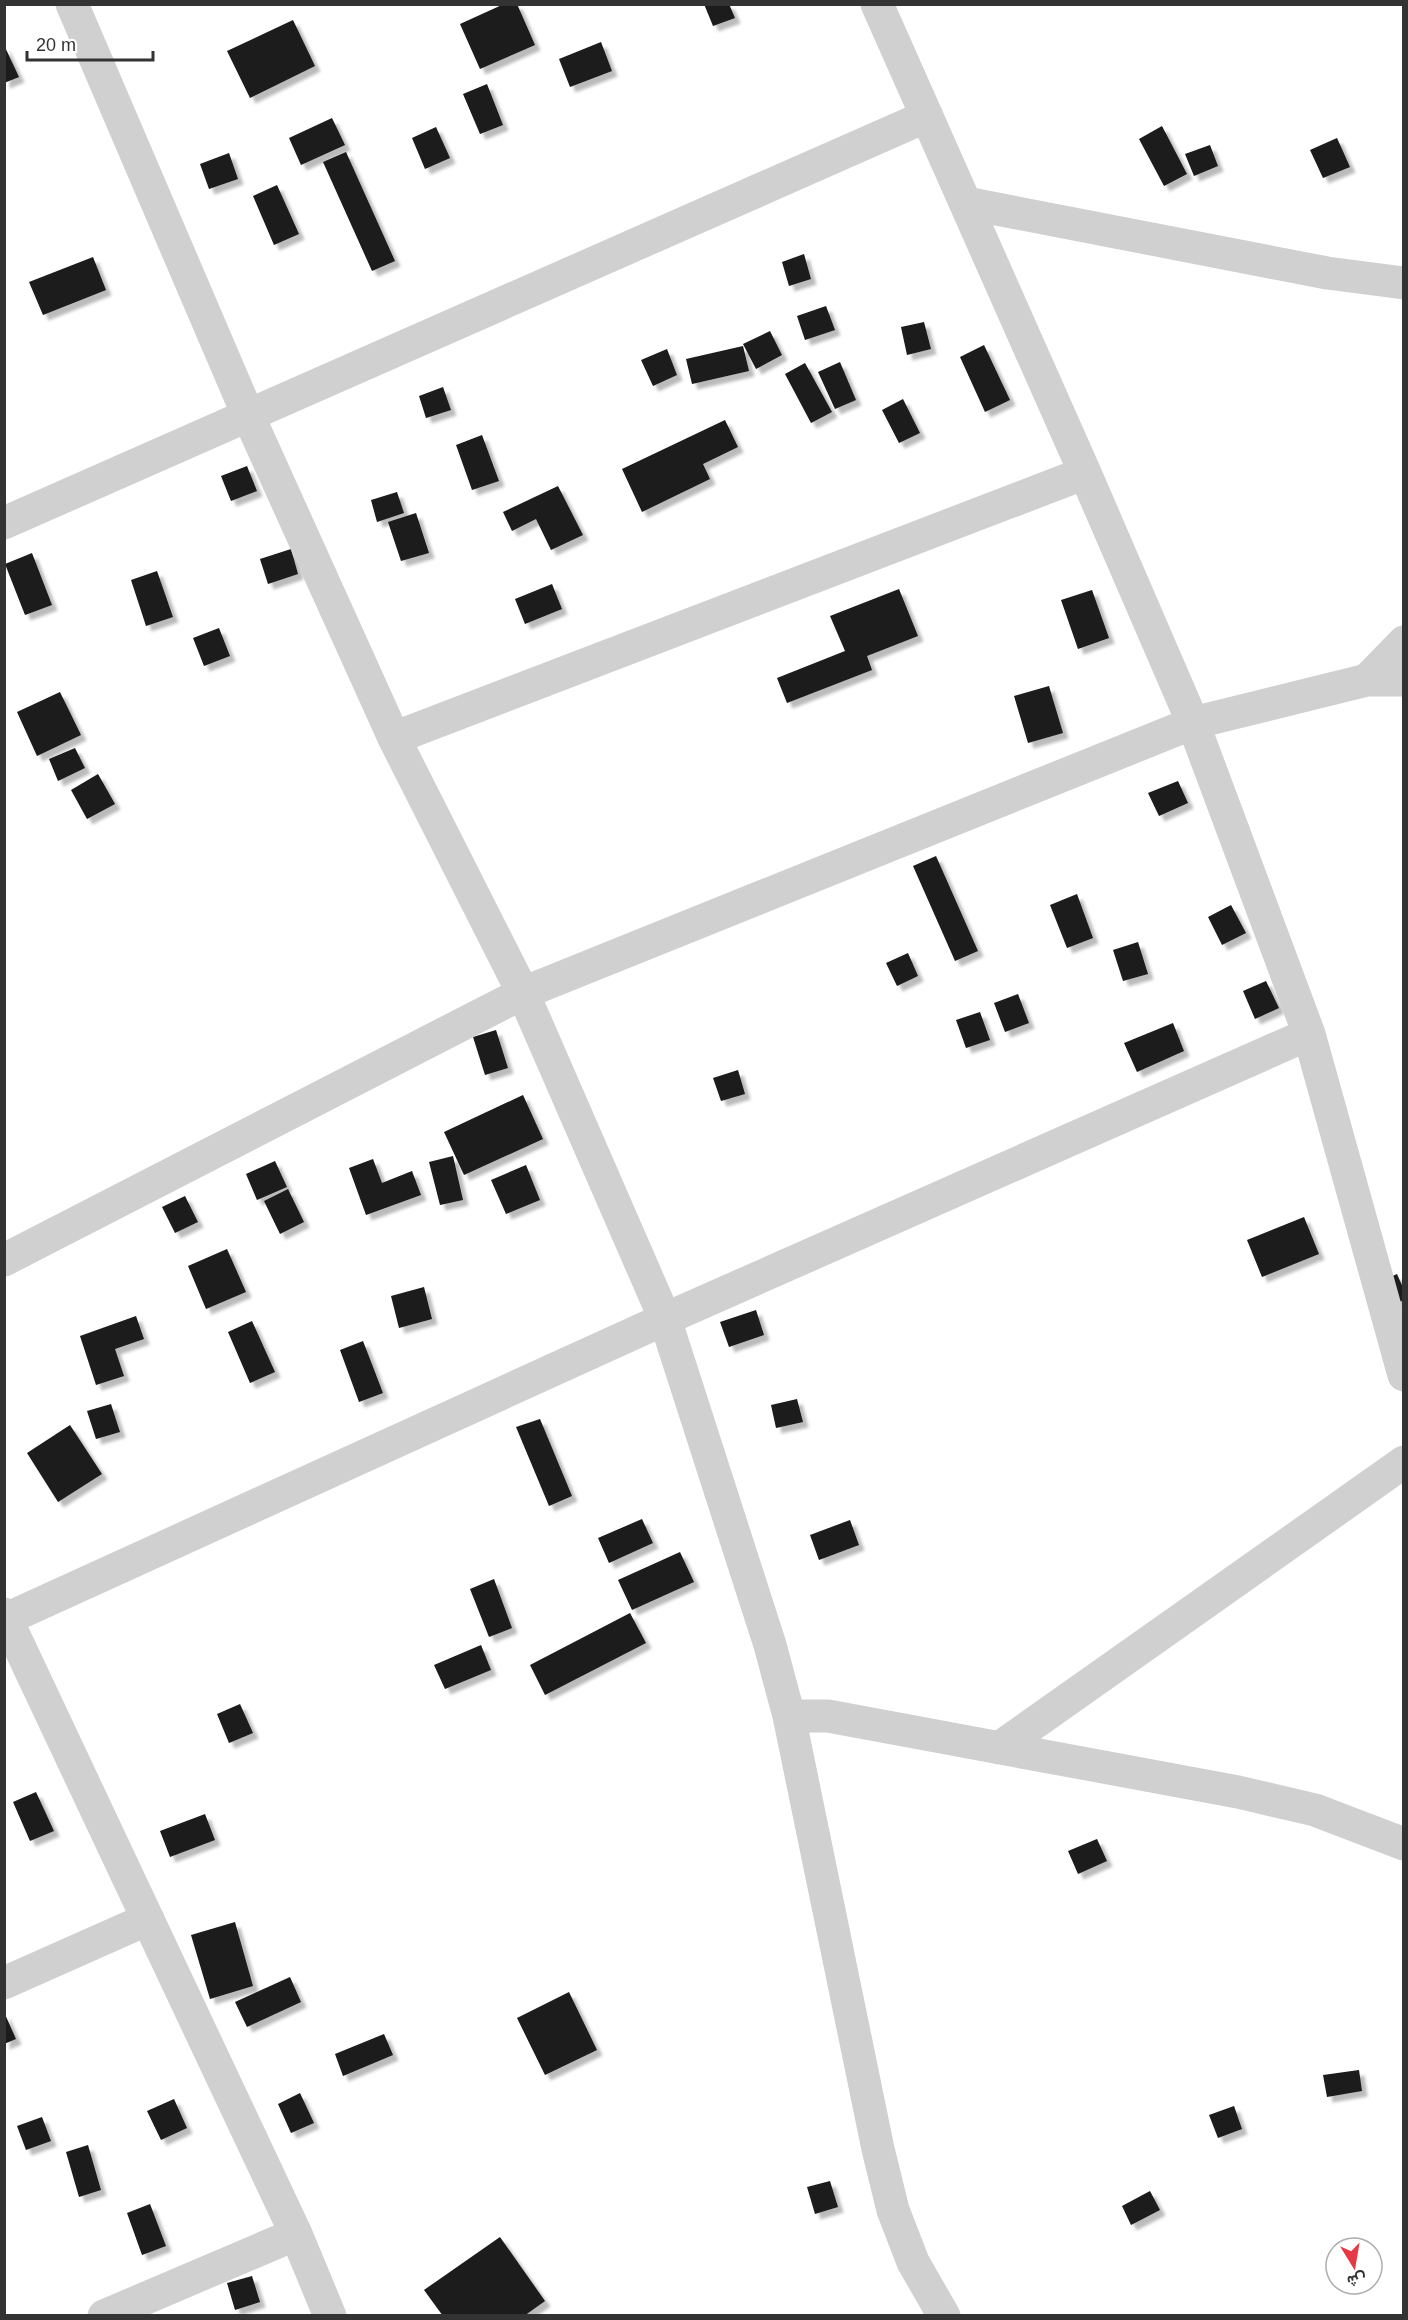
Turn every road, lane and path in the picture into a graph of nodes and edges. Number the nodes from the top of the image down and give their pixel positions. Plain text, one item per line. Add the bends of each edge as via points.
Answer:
1 (72, 4) edge
2 (877, 4) edge
3 (927, 116) junction
4 (966, 203) junction
5 (1404, 283) edge
6 (248, 415) junction
7 (1085, 473) junction
8 (4, 523) edge
9 (1404, 642) edge
10 (1367, 680) junction
11 (1404, 680) edge
12 (1193, 723) junction
13 (394, 738) junction
14 (523, 993) junction
15 (1309, 1035) junction
16 (4, 1260) edge
17 (665, 1319) junction
18 (1404, 1375) edge
19 (1404, 1462) edge
20 (5, 1618) edge
21 (789, 1716) junction
22 (999, 1748) junction
23 (1404, 1844) edge
24 (148, 1919) junction
25 (4, 1983) edge
26 (296, 2234) junction
27 (941, 2315) edge
28 (104, 2316) edge
29 (330, 2316) edge

1 - 6 street
2 - 3 street
3 - 4 street
3 - 6 street
4 - 5 street via 1327,273
4 - 7 street
6 - 8 street
6 - 13 street
7 - 12 street
7 - 13 street
9 - 10 street
10 - 11 street
10 - 12 street
12 - 14 street
12 - 15 street
13 - 14 street
14 - 16 street
14 - 17 street
15 - 17 street
15 - 18 street
17 - 20 street
17 - 21 street
19 - 22 street
20 - 24 street
21 - 22 street via 828,1716
21 - 27 street via 893,2210 913,2262
22 - 23 street via 1315,1810
24 - 25 street
24 - 26 street
26 - 28 street
26 - 29 street

